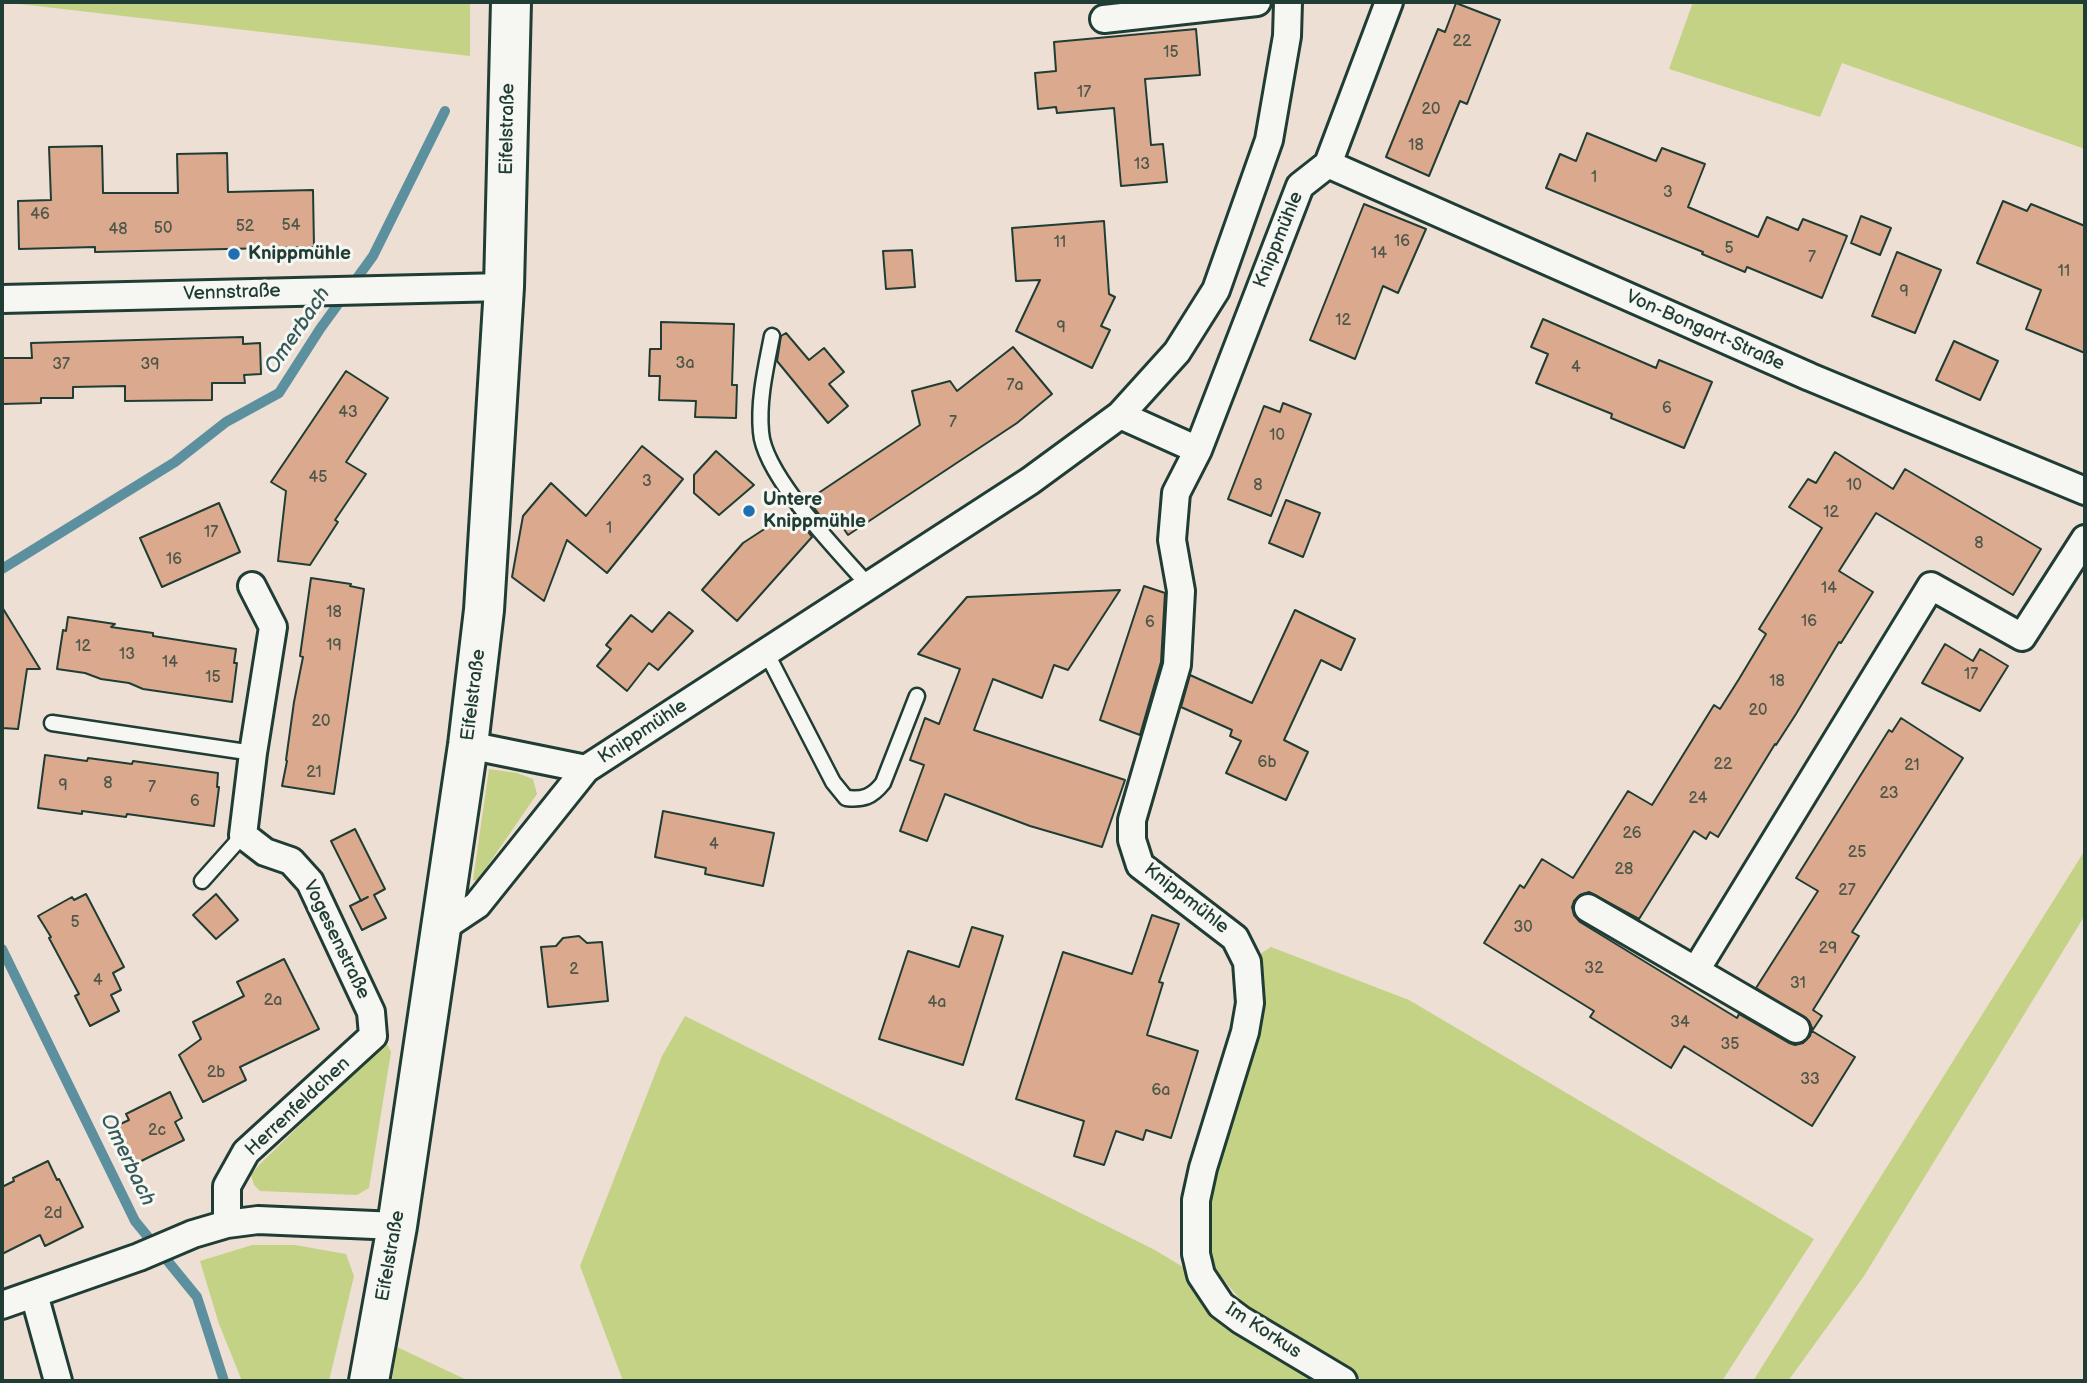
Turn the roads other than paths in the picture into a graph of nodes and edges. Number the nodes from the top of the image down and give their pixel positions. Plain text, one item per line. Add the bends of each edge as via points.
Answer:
1 (510, 2) edge
2 (1257, 2) edge
3 (1288, 2) edge
4 (1390, 2) edge
5 (1104, 19) dead end
6 (1328, 164) junction
7 (504, 287) junction
8 (2, 299) edge
9 (772, 336) dead end
10 (1120, 415) junction
11 (1198, 450) junction
12 (2085, 491) edge
13 (2085, 539) edge
14 (252, 586) dead end
15 (869, 586) junction
16 (766, 652) junction
17 (917, 696) dead end
18 (52, 723) dead end
19 (468, 745) junction
20 (253, 753) junction
21 (586, 769) junction
22 (243, 835) junction
23 (202, 881) dead end
24 (1588, 908) dead end
25 (441, 929) junction
26 (1696, 970) junction
27 (1796, 1029) dead end
28 (373, 1036) joint
29 (1195, 1223) joint
30 (228, 1224) junction
31 (397, 1226) junction
32 (34, 1294) junction
33 (2, 1305) edge
34 (58, 1381) edge
35 (369, 1381) edge
36 (1343, 1381) edge

1 - 7 main road, Eifelstraße
2 - 5 street
3 - 10 street, Knippmühle via 1287,36 1269,140 1216,290 1177,352
4 - 6 street
6 - 11 street, Knippmühle via 1300,186
6 - 12 street, Von-Bongart-Straße via 1810,377
7 - 8 street, Vennstraße
7 - 19 main road, Eifelstraße via 484,610
9 - 15 lane via 761,400 761,435 769,459 793,496
10 - 11 street
10 - 15 street, Knippmühle via 1030,481
11 - 29 street, Knippmühle via 1175,505 1172,540 1181,591 1177,665 1132,821 1140,865 1235,938 1247,962 1247,1023 1203,1168
13 - 26 street via 2022,637 1931,586
14 - 20 street via 272,626
15 - 16 street, Knippmühle
16 - 17 lane via 832,782 846,798 861,800 883,783
16 - 21 street, Knippmühle
18 - 20 lane
19 - 21 street, Knippmühle
19 - 25 main road, Eifelstraße
20 - 22 street
21 - 25 street, Knippmühle via 477,905
22 - 23 lane
22 - 28 street, Vogesenstraße via 265,852 292,861 310,883 371,1012
24 - 26 street
25 - 31 main road, Eifelstraße
26 - 27 street
28 - 30 street, Herrenfeldchen via 246,1152 227,1186
29 - 36 street, Im Korkus via 1201,1275 1221,1305
30 - 31 street via 258,1220
30 - 32 street
31 - 35 main road, Eifelstraße
32 - 33 street
32 - 34 street

